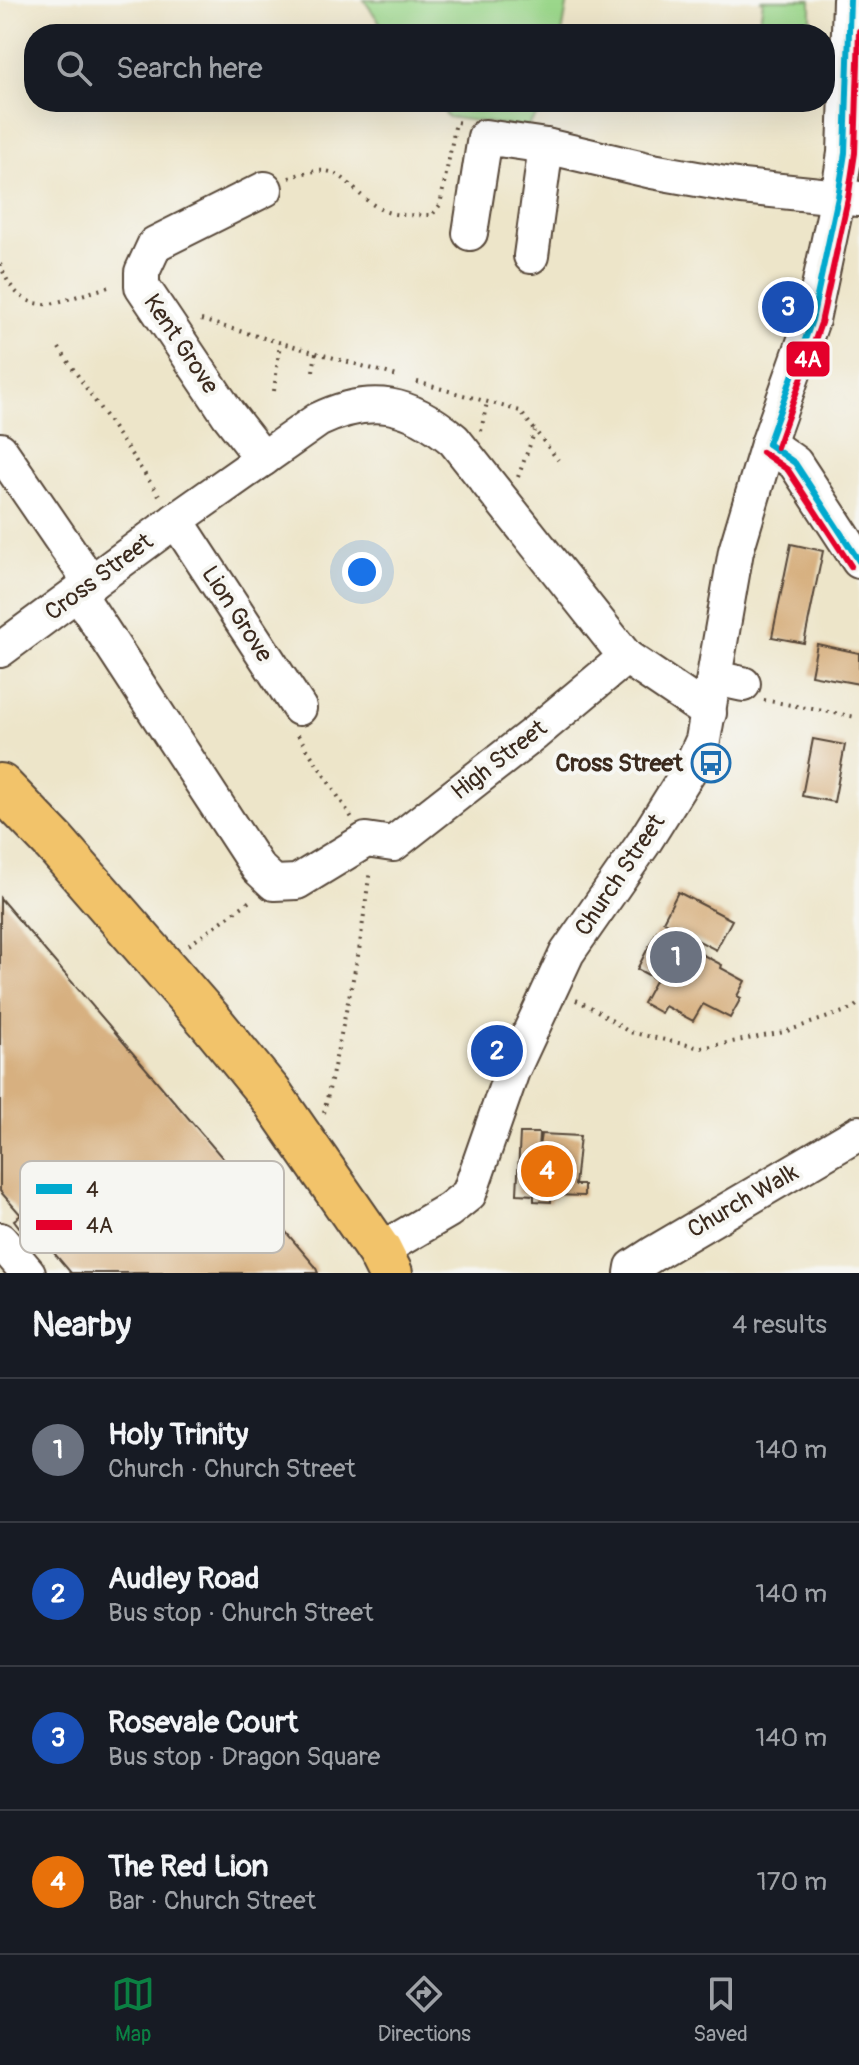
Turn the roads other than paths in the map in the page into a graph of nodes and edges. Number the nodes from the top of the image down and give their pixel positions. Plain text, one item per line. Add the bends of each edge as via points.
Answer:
1 (850, 0) edge
2 (546, 146) junction
3 (852, 152) edge
4 (265, 189) road end
5 (848, 198) edge
6 (470, 233) dead end
7 (531, 256) dead end
8 (768, 444) junction
9 (0, 450) edge
10 (263, 459) junction
11 (176, 520) junction
12 (859, 561) edge
13 (84, 588) junction
14 (0, 650) edge
15 (626, 657) junction
16 (299, 708) road end
17 (715, 728) junction
18 (0, 786) edge
19 (859, 1133) edge
20 (0, 1240) edge
21 (384, 1262) edge
22 (28, 1273) edge
23 (632, 1273) edge

1 - 3 street, Church Street
2 - 5 street via 742,187
2 - 6 street via 485,137
2 - 7 street
3 - 5 street, Church Street
4 - 10 street, Kent Grove via 155,244 142,278 174,334
5 - 8 street, Church Street
8 - 12 street via 795,463
8 - 17 street, Church Street via 736,551 737,687
9 - 13 street
10 - 11 street, Cross Street
10 - 15 street, Cross Street via 339,410 366,405 402,408 435,425 454,440
11 - 13 street, Cross Street
11 - 16 street, Lion Grove
13 - 14 street, Cross Street
13 - 15 street, High Street via 258,868 274,883 297,882 366,840 393,844
15 - 17 street, Cross Street
17 - 21 street, Church Street via 567,953 512,1071 469,1194
18 - 21 main road via 270,1094
19 - 23 street, Church Walk via 653,1254
20 - 22 street

